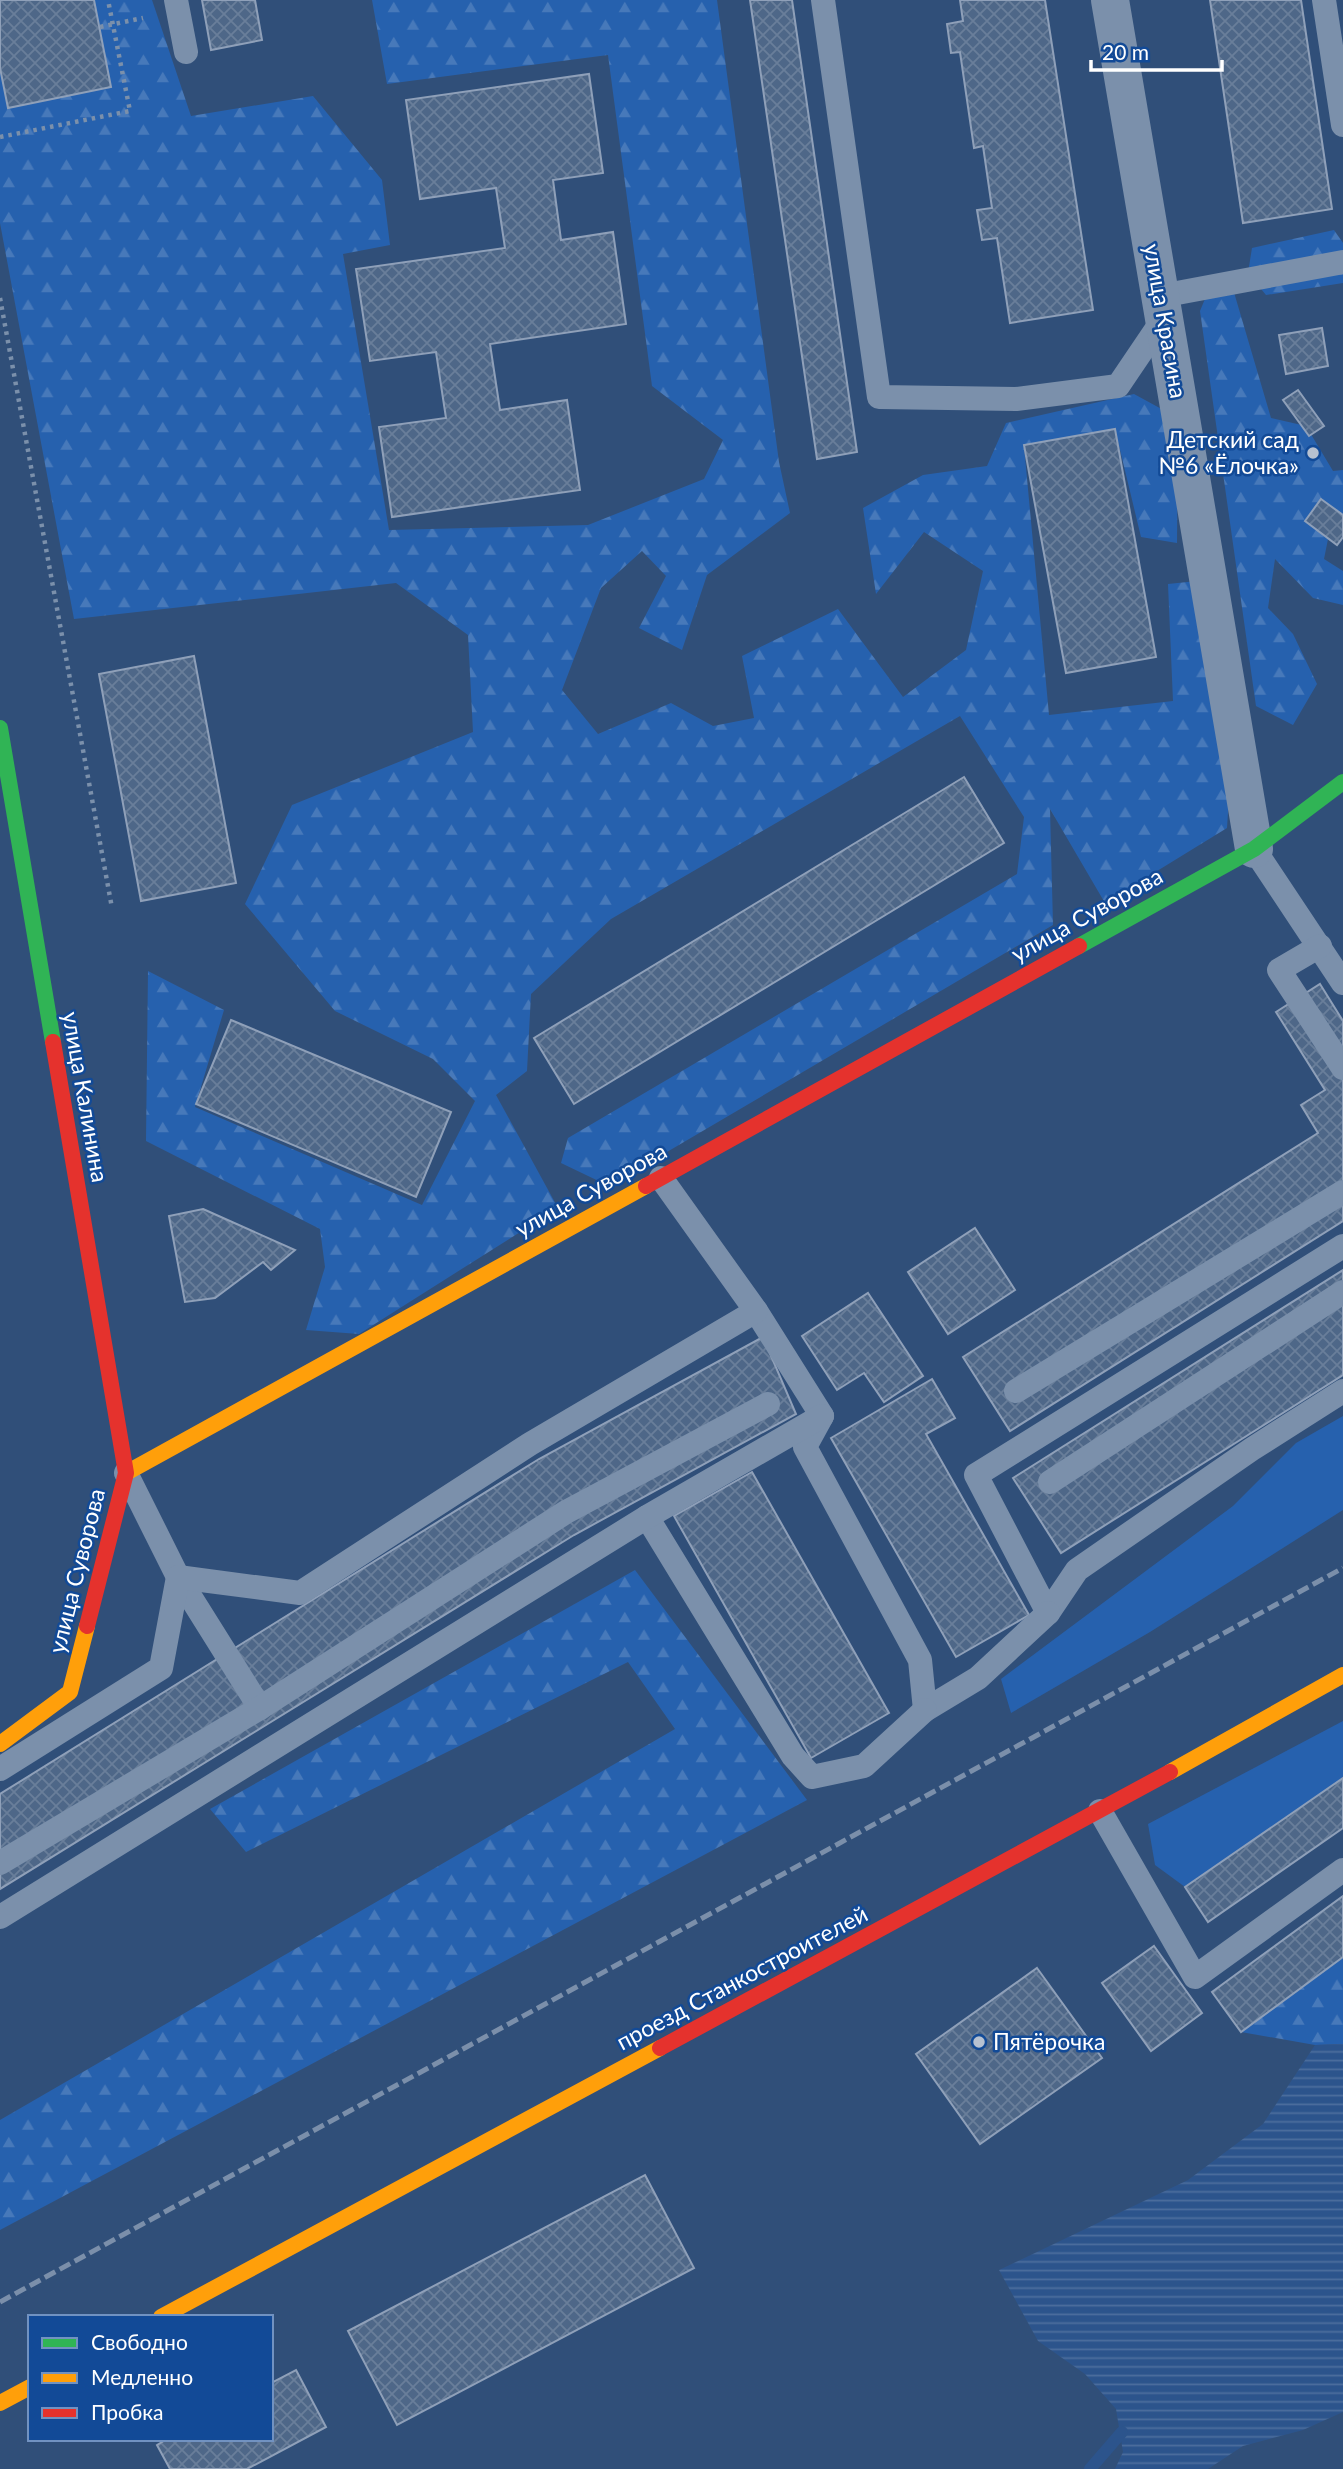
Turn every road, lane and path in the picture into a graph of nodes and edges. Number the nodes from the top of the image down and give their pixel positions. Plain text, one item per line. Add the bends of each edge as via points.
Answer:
1 (108, 0) edge
2 (823, 0) edge
3 (1110, 0) edge
4 (1324, 0) edge
5 (177, 6) edge
6 (113, 24) junction
7 (100, 27) dead end
8 (186, 52) dead end
9 (1343, 125) edge
10 (0, 137) edge
11 (1343, 261) edge
12 (0, 298) edge
13 (1162, 307) junction
14 (0, 728) edge
15 (1343, 782) edge
16 (1254, 849) junction
17 (112, 908) dead end
18 (1320, 946) junction
19 (1343, 983) edge
20 (1343, 1068) edge
21 (661, 1178) junction
22 (1343, 1192) edge
23 (1343, 1246) edge
24 (1343, 1292) edge
25 (756, 1311) junction
26 (1016, 1391) dead end
27 (1343, 1391) edge
28 (768, 1404) dead end
29 (822, 1416) junction
30 (126, 1473) junction
31 (1051, 1482) dead end
32 (647, 1517) junction
33 (178, 1577) junction
34 (1048, 1613) junction
35 (1343, 1675) edge
36 (260, 1708) junction
37 (925, 1710) junction
38 (0, 1744) edge
39 (0, 1769) edge
40 (1100, 1811) junction
41 (0, 1863) edge
42 (1343, 1870) edge
43 (0, 1917) edge
44 (165, 2315) edge
45 (28, 2388) edge
46 (0, 2403) edge

1 - 6 path
2 - 13 lane via 880,397 1016,399 1118,387
3 - 13 street, улица Красина
4 - 9 lane
5 - 6 path
5 - 8 lane
6 - 7 path
6 - 10 path via 130,111
11 - 13 lane
12 - 17 path
13 - 16 street, улица Красина
14 - 30 street, улица Калинина
15 - 16 street, улица Суворова
16 - 18 lane
16 - 21 street, улица Суворова
18 - 19 lane
18 - 20 lane via 1279,970
21 - 25 lane
21 - 30 street, улица Суворова
22 - 26 lane
23 - 34 lane via 976,1475
24 - 31 lane
25 - 29 lane
25 - 33 lane via 530,1444 300,1594
27 - 34 lane via 1077,1570
28 - 36 lane via 566,1512
29 - 32 lane
29 - 37 lane via 805,1447 920,1660
30 - 33 lane
30 - 38 street, улица Суворова via 70,1692
32 - 37 lane via 793,1756 812,1777 864,1766
32 - 43 lane
33 - 36 lane
33 - 39 lane via 161,1668
34 - 37 lane via 978,1678
35 - 40 street, проезд Станкостроителей
36 - 41 lane
40 - 42 lane via 1195,1977
40 - 44 street, проезд Станкостроителей
45 - 46 street

